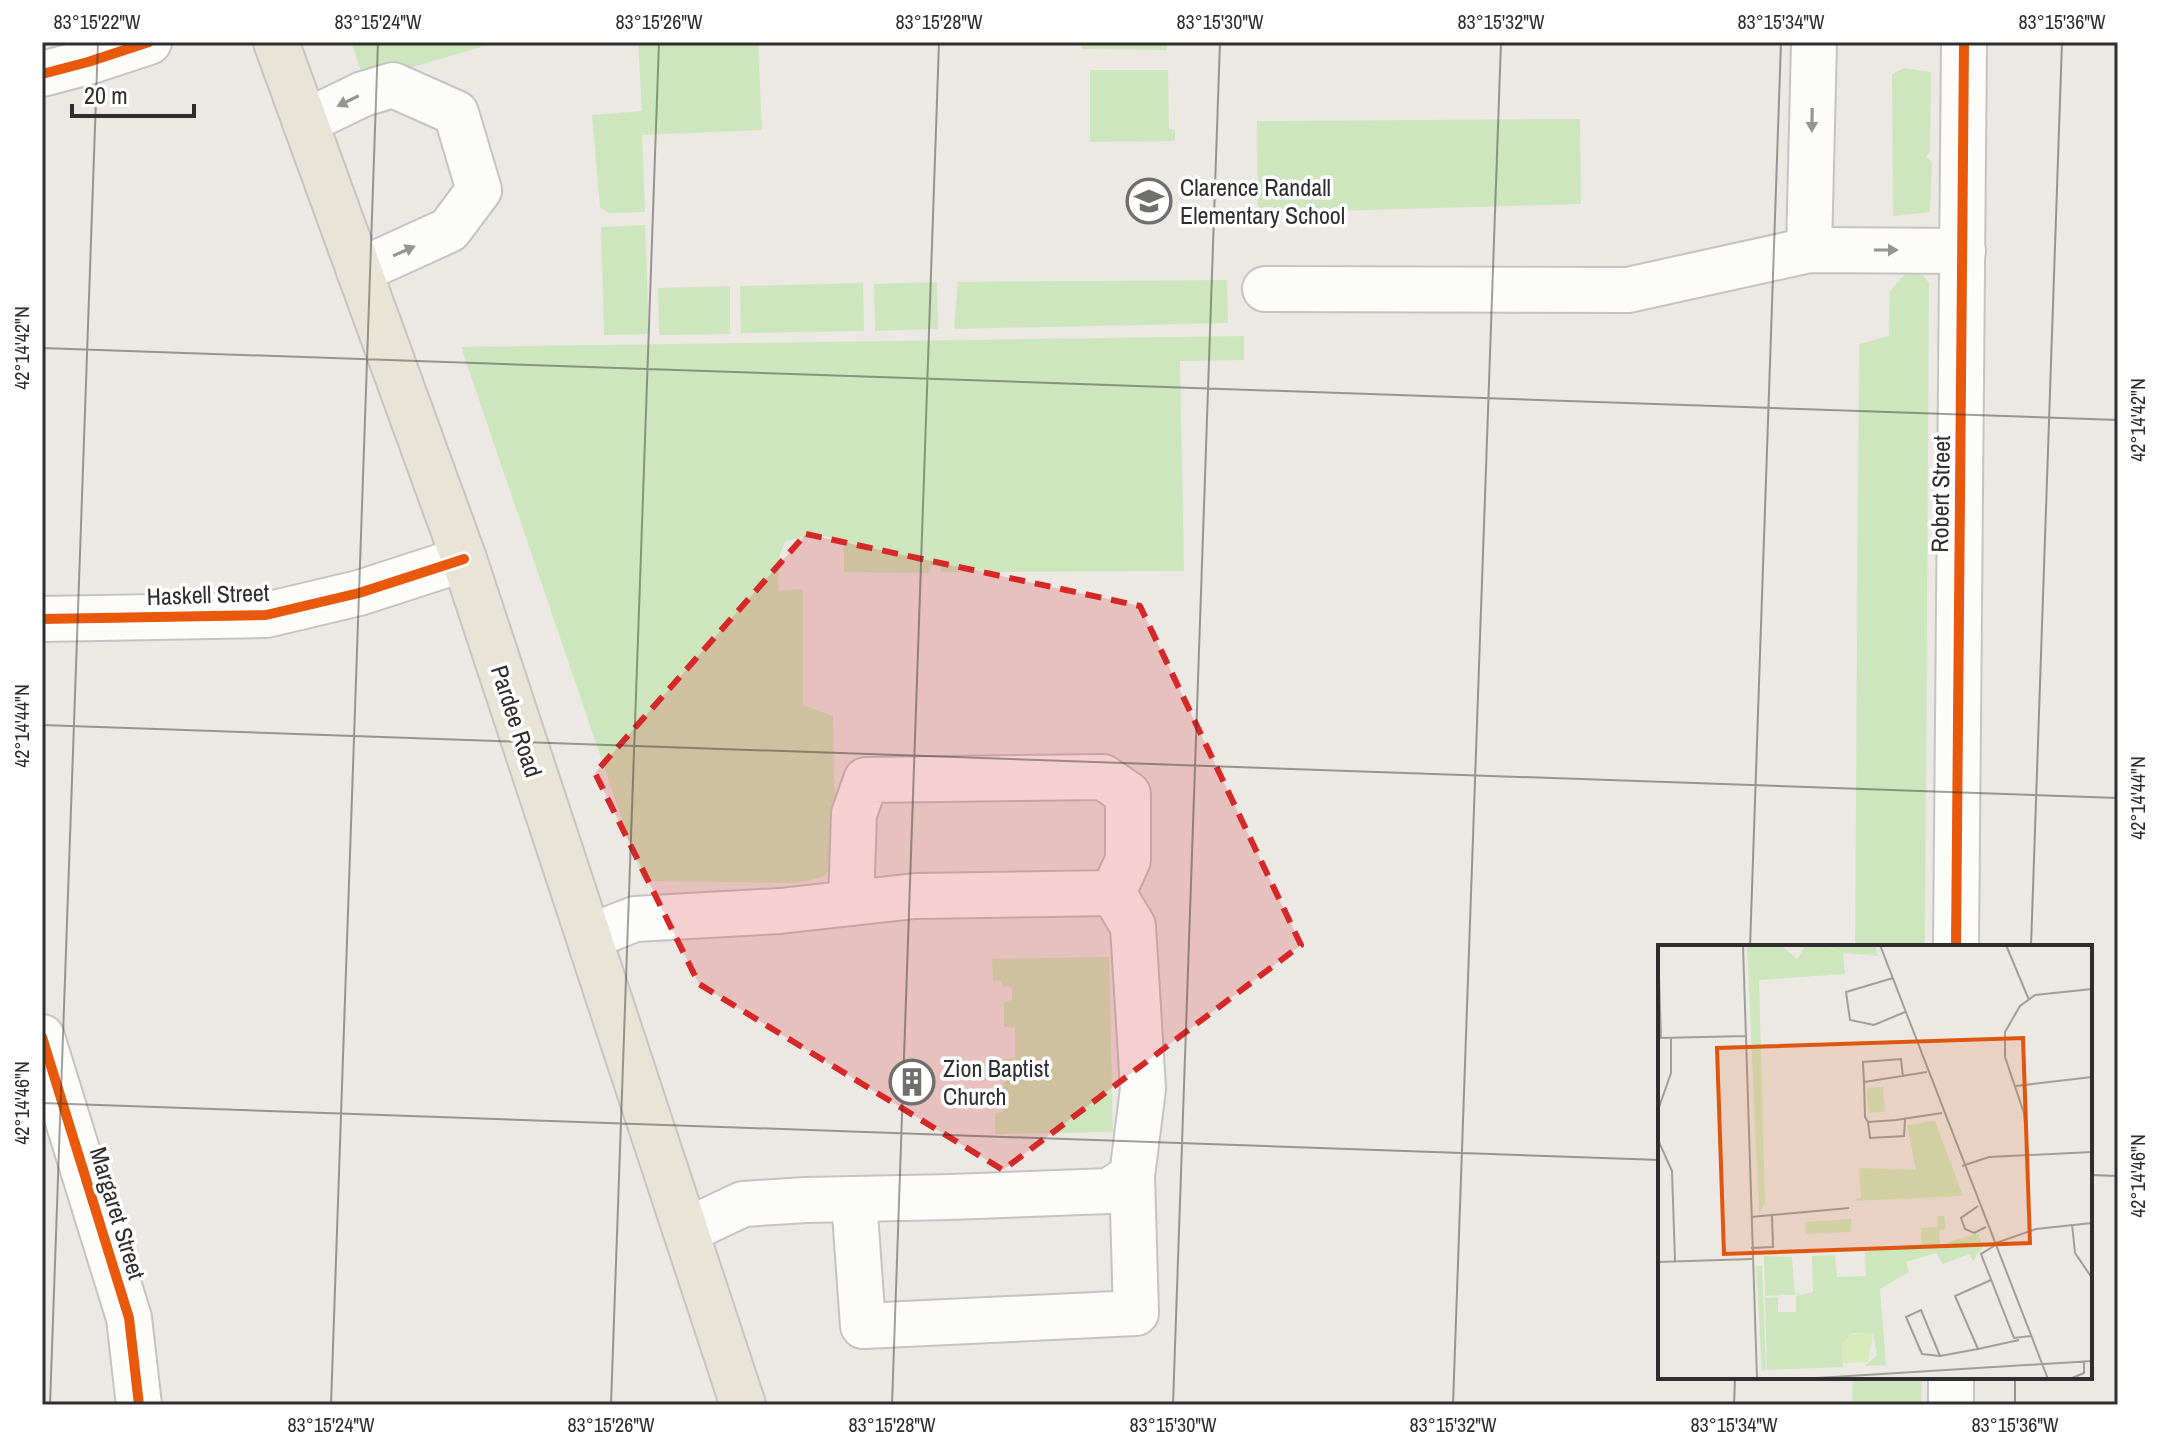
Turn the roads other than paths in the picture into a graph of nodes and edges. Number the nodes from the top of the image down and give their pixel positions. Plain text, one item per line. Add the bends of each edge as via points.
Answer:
1 (149, 42) edge
2 (276, 42) edge
3 (1814, 42) edge
4 (1964, 42) edge
5 (42, 74) edge
6 (305, 122) junction
7 (1809, 250) junction
8 (1963, 251) junction
9 (359, 271) junction
10 (1265, 289) dead end
11 (464, 559) junction
12 (42, 619) edge
13 (1113, 893) junction
14 (851, 903) junction
15 (589, 937) junction
16 (1956, 945) edge
17 (42, 1037) edge
18 (53, 1107) edge
19 (1132, 1176) junction
20 (854, 1199) junction
21 (686, 1231) junction
22 (1951, 1379) edge
23 (139, 1405) edge
24 (743, 1405) edge
25 (1951, 1405) edge

1 - 5 street
2 - 6 main road, Pardee Road
3 -> 7 street
4 - 8 street, Robert Street
6 - 9 main road, Pardee Road
9 -> 6 street via 449,230 479,190 456,113 393,85
7 -> 8 street
7 - 10 street via 1628,290
8 - 16 street, Robert Street
9 - 11 main road, Pardee Road
11 - 12 street, Haskell Street via 359,593 266,615
11 - 15 main road, Pardee Road
13 - 14 street via 915,896
13 - 14 street via 1128,860 1128,794 1103,777 866,780 854,814
13 - 19 street via 1133,926 1143,1089
14 - 15 street via 635,919
15 - 21 main road, Pardee Road
17 - 18 street, Margaret Street
18 - 23 street, Margaret Street via 129,1318
19 - 20 street via 1109,1191
19 - 20 street via 1136,1313 863,1326
20 - 21 street via 743,1204
21 - 24 main road, Pardee Road
22 - 25 street

